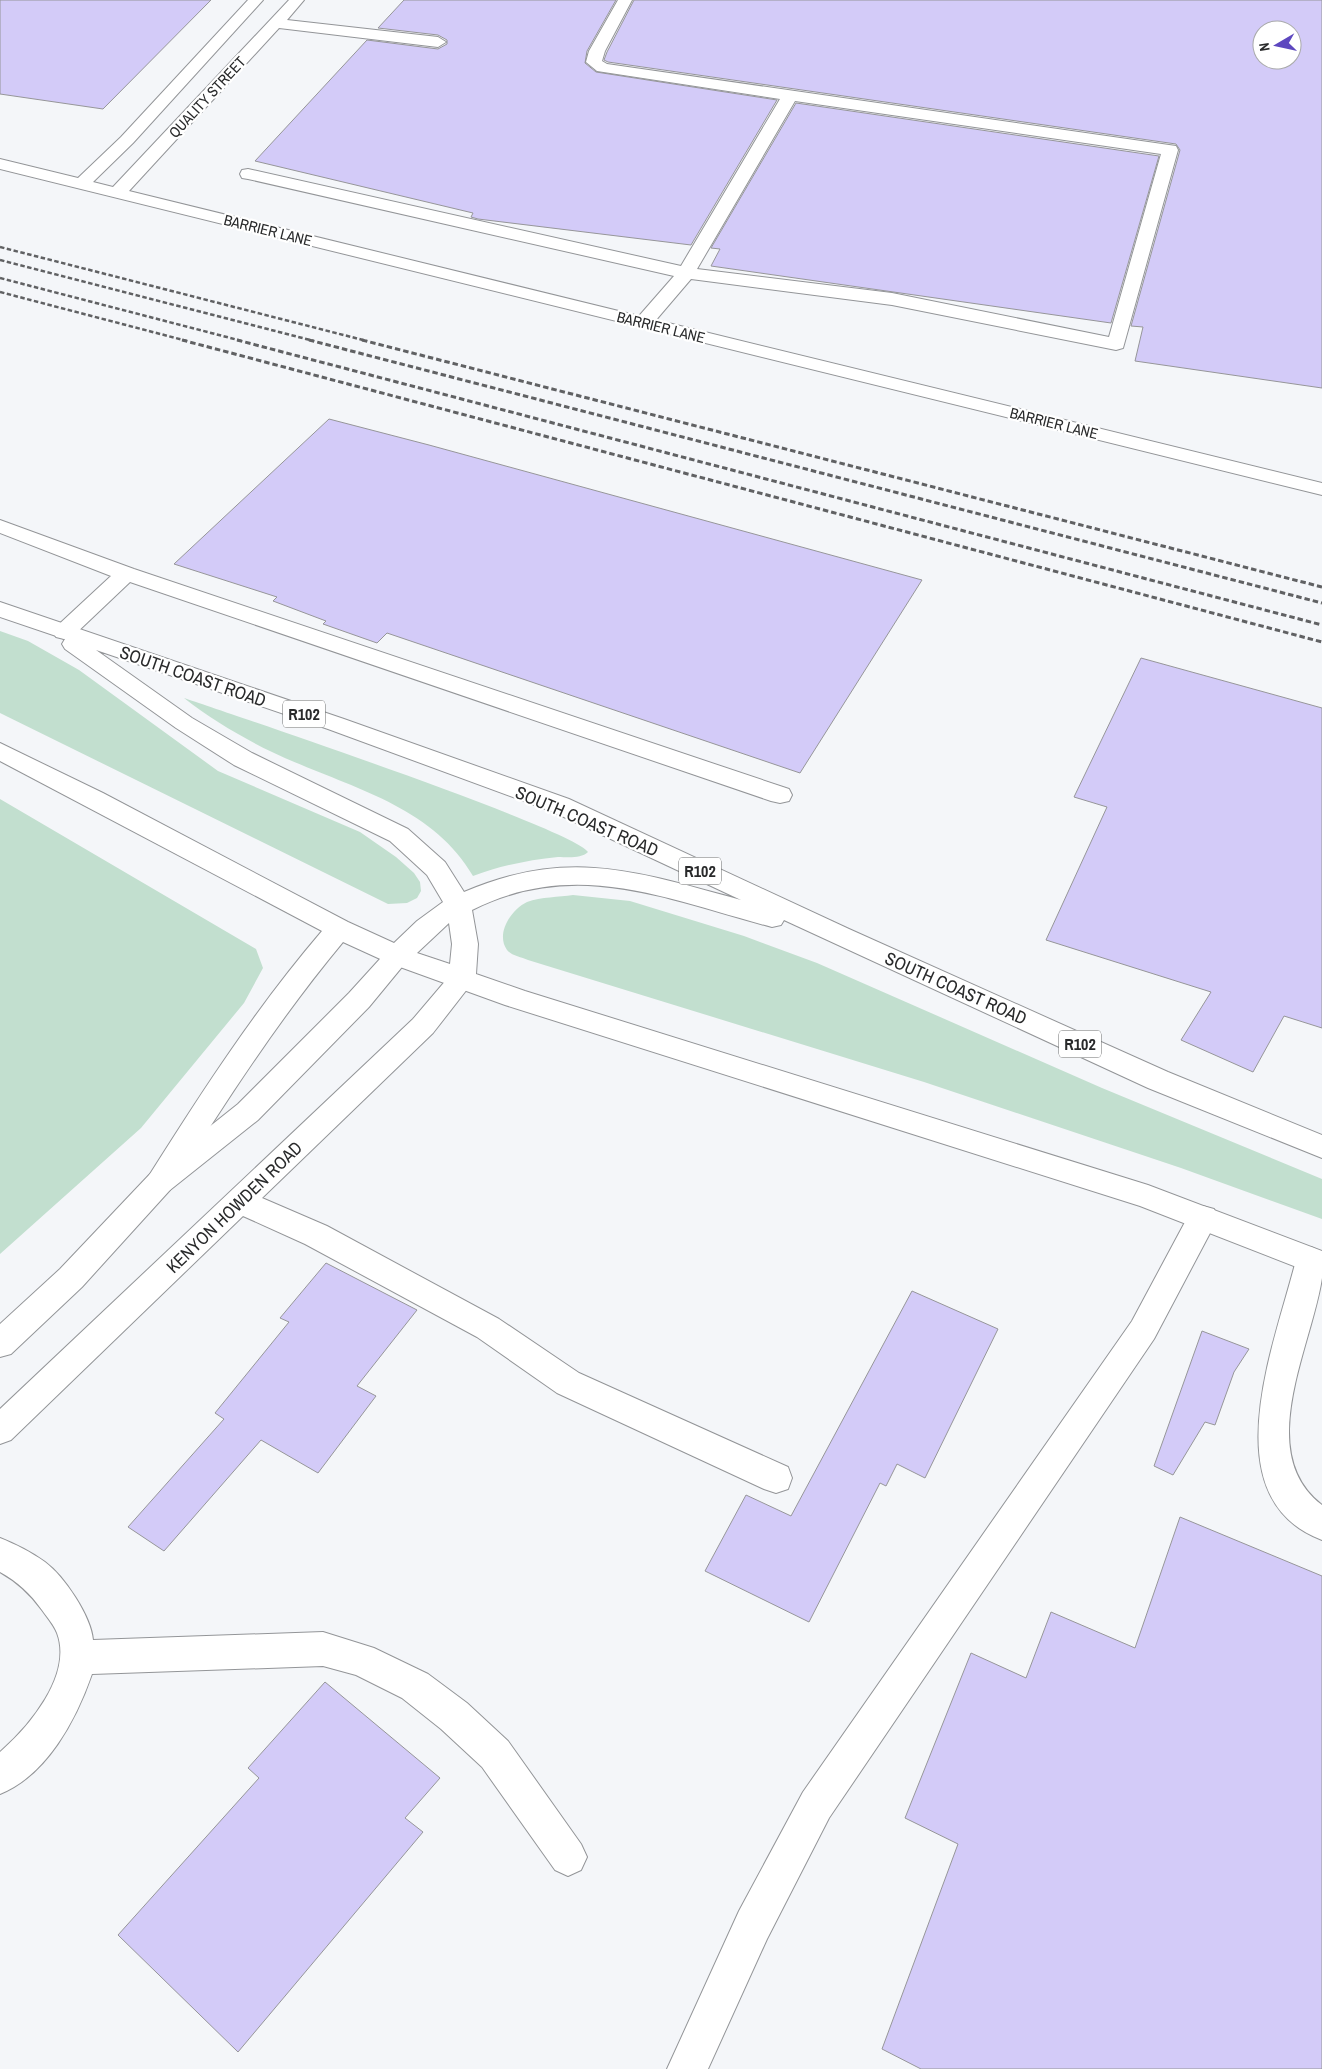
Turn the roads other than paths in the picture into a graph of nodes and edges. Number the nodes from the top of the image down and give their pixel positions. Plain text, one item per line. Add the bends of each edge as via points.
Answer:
1 (256, 0) edge
2 (297, 0) edge
3 (625, 0) edge
4 (275, 23) junction
5 (438, 42) dead end
6 (178, 85) junction
7 (214, 90) junction
8 (790, 96) junction
9 (128, 140) junction
10 (0, 164) edge
11 (21, 170) junction
12 (248, 174) dead end
13 (81, 184) junction
14 (117, 193) junction
15 (686, 273) junction
16 (644, 322) junction
17 (1322, 489) edge
18 (0, 526) edge
19 (126, 574) junction
20 (0, 609) edge
21 (56, 629) junction
22 (0, 751) edge
23 (780, 795) dead end
24 (457, 905) junction
25 (339, 929) junction
26 (840, 936) junction
27 (398, 956) junction
28 (462, 979) junction
29 (1322, 1147) edge
30 (160, 1182) junction
31 (240, 1202) junction
32 (1203, 1218) junction
33 (1317, 1262) edge
34 (0, 1344) edge
35 (0, 1430) edge
36 (776, 1478) dead end
37 (1322, 1525) edge
38 (0, 1554) edge
39 (79, 1658) junction
40 (0, 1776) edge
41 (568, 1857) dead end
42 (687, 2069) edge

1 - 6 main road, QUALITY STREET
2 - 4 main road, QUALITY STREET
3 - 8 main road via 597,51 594,62 602,68
4 - 5 main road
4 - 7 main road, QUALITY STREET
6 - 7 main road
6 - 9 main road, QUALITY STREET
7 - 14 main road, QUALITY STREET
8 - 15 main road
8 - 15 main road via 1170,150 1116,344 892,299
9 - 11 main road via 75,163
9 - 13 main road, QUALITY STREET
10 - 11 main road, BARRIER LANE
11 - 13 main road, BARRIER LANE
12 - 15 main road
13 - 14 main road, BARRIER LANE
14 - 16 main road, BARRIER LANE
15 - 16 main road
16 - 17 main road, BARRIER LANE
18 - 19 main road
19 - 21 main road
19 - 23 main road
20 - 21 main road, SOUTH COAST ROAD / R102
21 - 24 main road via 184,723 242,759 399,835 434,865 449,885
21 - 26 main road, SOUTH COAST ROAD / R102 via 336,724 560,805
22 - 25 main road
24 - 26 main road via 520,883 566,875 601,876 646,883
24 - 27 main road via 423,930
24 - 28 main road via 465,944
25 - 27 main road
25 - 30 main road via 301,973 220,1086
26 - 29 main road, SOUTH COAST ROAD / R102 via 1158,1080
27 - 28 main road
27 - 30 main road via 248,1112
28 - 31 main road, KENYON HOWDEN ROAD via 423,1026
28 - 32 main road via 1148,1197
30 - 34 main road via 71,1278
31 - 35 main road, KENYON HOWDEN ROAD
31 - 36 main road via 316,1235 488,1328 568,1382
32 - 33 main road
32 - 42 main road via 1142,1330 816,1805 753,1926
33 - 37 main road via 1275,1401 1272,1441 1276,1470 1289,1495 1306,1516
38 - 39 main road via 40,1580 75,1630
39 - 40 main road via 70,1687 50,1726 23,1758
39 - 41 main road via 322,1649 362,1660 415,1686 495,1754

